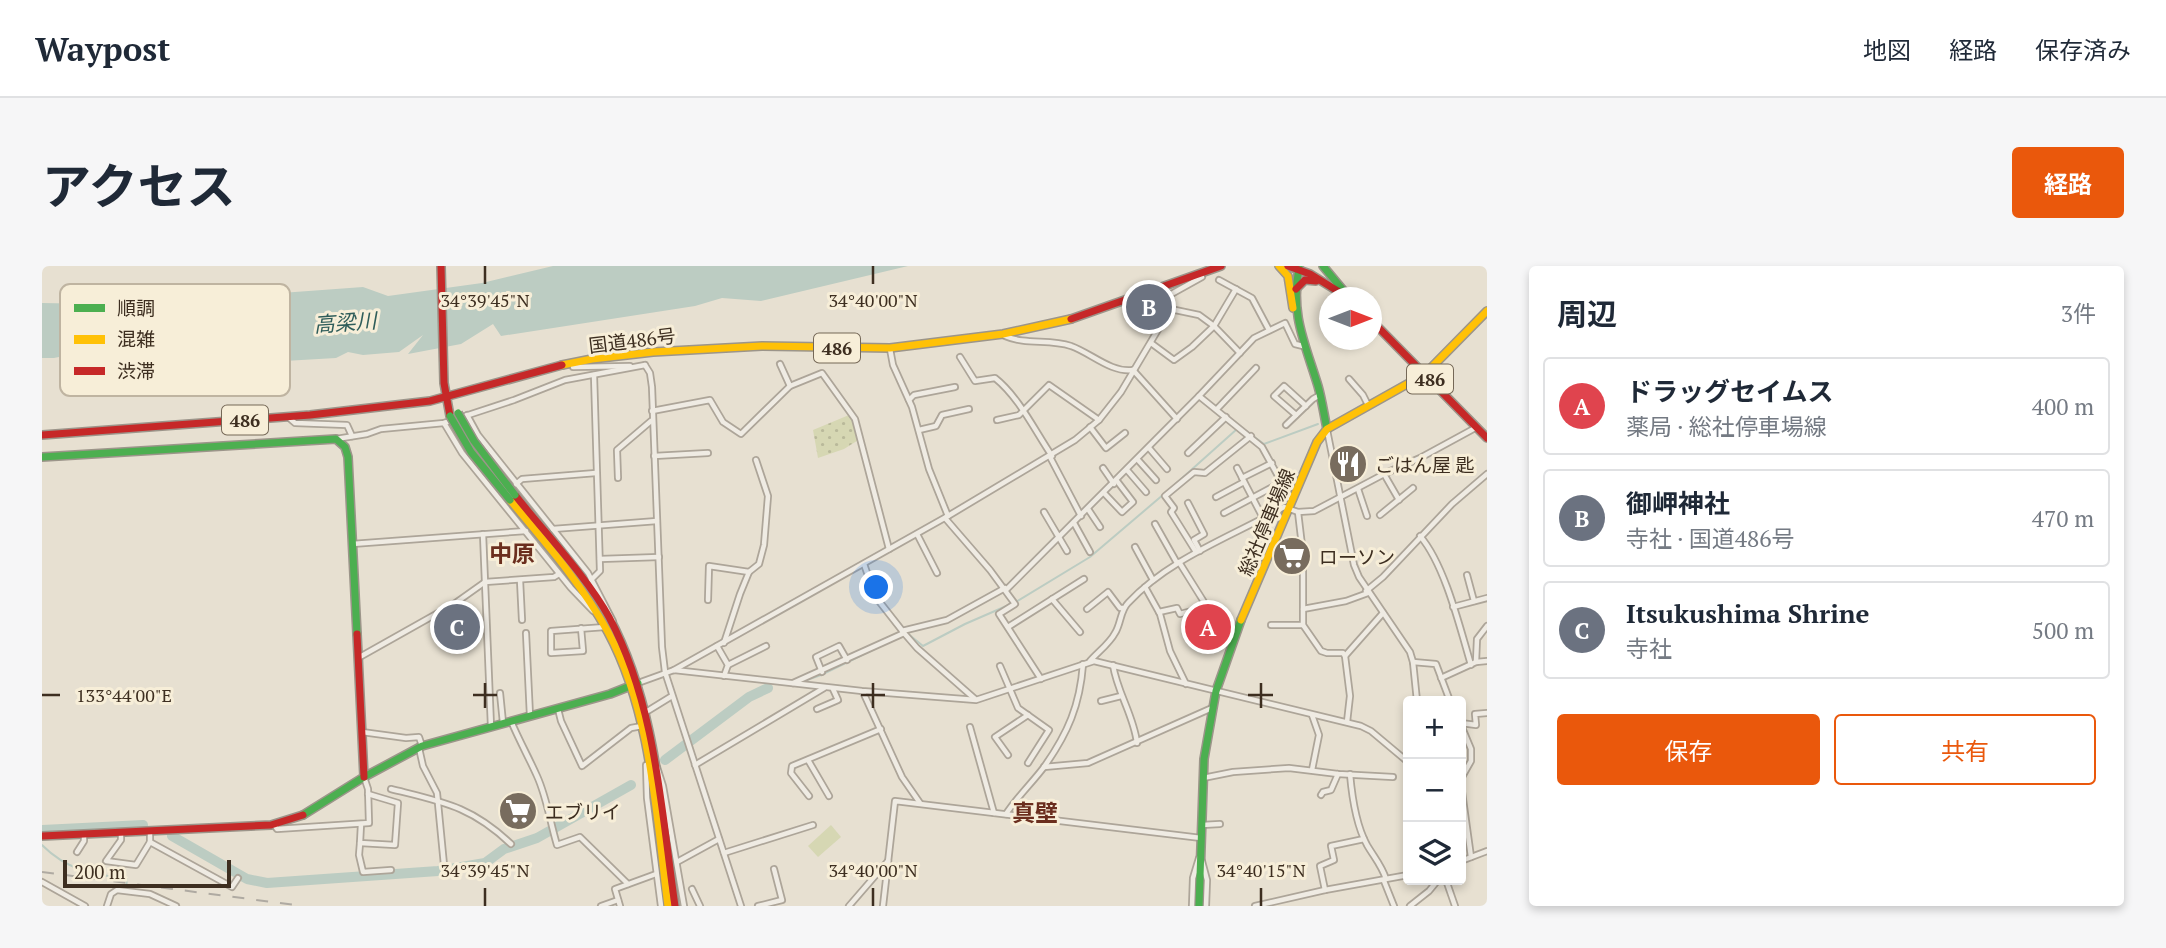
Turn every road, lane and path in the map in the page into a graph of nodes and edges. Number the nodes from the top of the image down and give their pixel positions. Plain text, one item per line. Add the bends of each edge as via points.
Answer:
1 (441, 266) edge
2 (1221, 266) edge
3 (1279, 266) edge
4 (1288, 266) edge
5 (1323, 266) edge
6 (1299, 268) edge
7 (1207, 270) junction
8 (1219, 280) dead end
9 (1328, 284) junction
10 (1333, 287) edge
11 (1340, 287) edge
12 (1236, 289) junction
13 (1294, 292) junction
14 (1161, 307) junction
15 (1294, 309) junction
16 (1487, 311) edge
17 (1214, 326) junction
18 (1269, 330) junction
19 (1382, 332) edge
20 (1003, 334) junction
21 (1151, 343) junction
22 (1303, 346) junction
23 (890, 348) junction
24 (1240, 353) junction
25 (960, 357) dead end
26 (780, 364) dead end
27 (645, 365) junction
28 (554, 368) junction
29 (1256, 368) dead end
30 (1133, 370) junction
31 (1425, 374) junction
32 (594, 375) junction
33 (1349, 379) dead end
34 (790, 386) junction
35 (955, 387) dead end
36 (1320, 395) junction
37 (1199, 396) junction
38 (446, 398) junction
39 (909, 400) junction
40 (1368, 405) junction
41 (1306, 406) junction
42 (969, 409) dead end
43 (1217, 409) junction
44 (652, 411) junction
45 (1022, 411) junction
46 (467, 415) junction
47 (1296, 415) junction
48 (287, 416) junction
49 (1226, 416) junction
50 (1177, 419) junction
51 (998, 420) dead end
52 (1099, 420) junction
53 (652, 421) junction
54 (444, 423) junction
55 (1286, 425) dead end
56 (1477, 427) junction
57 (1090, 428) junction
58 (1327, 429) junction
59 (919, 430) junction
60 (1125, 433) dead end
61 (42, 435) edge
62 (352, 436) junction
63 (1251, 436) junction
64 (1487, 438) edge
65 (337, 439) junction
66 (1149, 448) junction
67 (708, 453) dead end
68 (1188, 453) dead end
69 (654, 456) junction
70 (1051, 456) junction
71 (42, 457) edge
72 (756, 460) dead end
73 (1138, 460) junction
74 (1272, 463) junction
75 (1103, 468) dead end
76 (1237, 468) dead end
77 (1167, 469) dead end
78 (1127, 470) junction
79 (596, 473) junction
80 (1384, 474) junction
81 (1487, 474) edge
82 (618, 478) dead end
83 (1156, 480) dead end
84 (1243, 480) junction
85 (1115, 482) junction
86 (1282, 482) junction
87 (516, 484) junction
88 (1413, 488) dead end
89 (1358, 489) junction
90 (1146, 492) dead end
91 (1104, 493) junction
92 (1216, 497) dead end
93 (1252, 497) junction
94 (513, 498) junction
95 (1294, 498) junction
96 (1341, 499) junction
97 (1399, 500) junction
98 (1188, 503) dead end
99 (1290, 507) junction
100 (1088, 509) junction
101 (1044, 512) dead end
102 (1298, 512) junction
103 (1224, 513) dead end
104 (1081, 516) junction
105 (1367, 516) dead end
106 (1380, 516) dead end
107 (947, 517) junction
108 (1263, 519) junction
109 (657, 521) junction
110 (1074, 523) junction
111 (1156, 524) dead end
112 (598, 525) junction
113 (1100, 527) dead end
114 (553, 529) junction
115 (526, 531) junction
116 (483, 534) junction
117 (917, 534) junction
118 (1420, 536) junction
119 (1059, 538) junction
120 (351, 544) junction
121 (1135, 547) dead end
122 (889, 549) junction
123 (1067, 551) dead end
124 (1090, 552) dead end
125 (1198, 552) junction
126 (659, 558) junction
127 (600, 559) junction
128 (1178, 563) junction
129 (864, 564) junction
130 (749, 572) junction
131 (559, 573) junction
132 (937, 573) dead end
133 (1468, 575) dead end
134 (1084, 579) dead end
135 (520, 580) junction
136 (591, 580) junction
137 (1153, 580) junction
138 (485, 582) junction
139 (1145, 587) junction
140 (1005, 589) junction
141 (1367, 592) junction
142 (1487, 598) edge
143 (1052, 599) junction
144 (708, 600) dead end
145 (1474, 601) junction
146 (1453, 607) junction
147 (1124, 608) junction
148 (1303, 609) junction
149 (1087, 610) dead end
150 (1159, 612) junction
151 (1383, 613) junction
152 (599, 618) junction
153 (522, 620) dead end
154 (1271, 625) dead end
155 (1303, 625) junction
156 (1487, 626) edge
157 (605, 627) junction
158 (1008, 627) junction
159 (581, 628) junction
160 (615, 630) junction
161 (903, 632) junction
162 (1080, 632) dead end
163 (526, 633) dead end
164 (724, 643) junction
165 (717, 646) junction
166 (766, 646) dead end
167 (1345, 656) junction
168 (357, 659) junction
169 (847, 660) junction
170 (1487, 661) edge
171 (1089, 662) junction
172 (1476, 662) junction
173 (1413, 663) junction
174 (1083, 664) junction
175 (728, 665) junction
176 (1471, 665) junction
177 (1000, 666) dead end
178 (1113, 666) junction
179 (674, 670) junction
180 (665, 672) junction
181 (822, 672) junction
182 (724, 676) junction
183 (1041, 678) junction
184 (1441, 678) junction
185 (634, 684) junction
186 (793, 684) junction
187 (1186, 684) junction
188 (825, 687) junction
189 (833, 688) junction
190 (1011, 690) junction
191 (862, 691) junction
192 (1216, 691) junction
193 (500, 693) dead end
194 (672, 696) junction
195 (1121, 696) junction
196 (1416, 696) edge
197 (1448, 696) edge
198 (976, 700) junction
199 (1101, 701) dead end
200 (558, 708) junction
201 (1212, 708) junction
202 (817, 709) dead end
203 (646, 712) junction
204 (1487, 713) edge
205 (1312, 714) junction
206 (1028, 715) junction
207 (530, 716) junction
208 (507, 722) junction
209 (1347, 722) junction
210 (1466, 724) edge
211 (642, 726) junction
212 (491, 727) junction
213 (970, 727) dead end
214 (881, 729) junction
215 (362, 732) junction
216 (1466, 736) edge
217 (1137, 743) junction
218 (420, 747) junction
219 (1008, 755) dead end
220 (1407, 759) edge
221 (651, 760) junction
222 (808, 760) junction
223 (1028, 763) dead end
224 (695, 765) junction
225 (1044, 767) junction
226 (1312, 770) junction
227 (1466, 770) edge
228 (1338, 774) junction
229 (1349, 775) junction
230 (364, 777) junction
231 (1392, 777) dead end
232 (1203, 778) junction
233 (391, 789) dead end
234 (368, 794) junction
235 (1321, 795) dead end
236 (808, 796) dead end
237 (829, 796) dead end
238 (438, 801) junction
239 (920, 803) junction
240 (994, 813) junction
241 (1006, 814) junction
242 (1465, 822) edge
243 (361, 824) junction
244 (1220, 824) dead end
245 (274, 825) junction
246 (813, 825) dead end
247 (1201, 825) junction
248 (150, 832) junction
249 (121, 833) junction
250 (84, 835) junction
251 (42, 836) edge
252 (1200, 838) junction
253 (720, 839) junction
254 (1364, 839) junction
255 (150, 842) junction
256 (360, 844) junction
257 (511, 844) dead end
258 (77, 852) dead end
259 (1487, 852) edge
260 (724, 853) junction
261 (1200, 854) junction
262 (1471, 857) junction
263 (1466, 859) edge
264 (889, 860) junction
265 (677, 862) junction
266 (444, 865) dead end
267 (774, 869) dead end
268 (391, 870) dead end
269 (656, 874) junction
270 (1403, 876) edge
271 (238, 878) dead end
272 (1385, 880) junction
273 (42, 882) edge
274 (628, 884) junction
275 (1434, 885) edge
276 (1448, 885) edge
277 (692, 889) dead end
278 (1325, 890) junction
279 (618, 900) junction
280 (1277, 903) edge
281 (85, 906) edge
282 (107, 906) edge
283 (176, 906) edge
284 (601, 906) edge
285 (620, 906) edge
286 (661, 906) edge
287 (668, 906) edge
288 (675, 906) edge
289 (684, 906) edge
290 (699, 906) edge
291 (741, 906) edge
292 (758, 906) edge
293 (849, 906) edge
294 (883, 906) edge
295 (1192, 906) edge
296 (1199, 906) edge
297 (1206, 906) edge
298 (1255, 906) edge
299 (1394, 906) edge
300 (1410, 906) edge
301 (1455, 906) edge

1 - 38 main road
2 - 7 main road, 国道486号 / 486
3 - 15 main road via 1290,278
4 - 6 main road
5 - 11 main road
6 - 9 main road
6 - 13 main road
7 - 14 street via 1166,297
7 - 20 main road, 国道486号 / 486 via 1062,323
8 - 12 street
9 - 10 main road
9 - 13 main road via 1308,280
12 - 17 street
12 - 18 street via 1252,298
13 - 15 main road
14 - 17 street via 1199,315
14 - 21 street via 1159,328
15 - 22 main road
16 - 31 main road
17 - 21 street via 1174,360
17 - 24 street
18 - 22 street via 1285,323 1295,344
18 - 24 street
19 - 31 main road, 486
20 - 23 main road, 国道486号 / 486
20 - 30 street via 1016,340 1071,346 1121,370
21 - 30 street
22 - 36 main road
23 - 28 main road, 国道486号 / 486 via 718,347 592,359
23 - 39 street
24 - 37 street
25 - 45 street via 975,381 996,379
26 - 34 street
27 - 28 street
27 - 32 street
27 - 44 street via 650,373
28 - 38 main road, 国道486号 / 486
29 - 43 street
30 - 50 street
30 - 52 street
31 - 40 main road
31 - 56 main road, 486
32 - 46 street via 565,380
32 - 79 street
33 - 40 street
34 - 44 street via 741,434 723,422 710,400
34 - 122 street via 822,373 855,419
35 - 39 street
36 - 41 street
36 - 58 main road
37 - 43 street
37 - 50 street
38 - 48 main road, 国道486号 / 486
38 - 94 main road, bridge
39 - 59 street
40 - 58 main road
41 - 47 street
41 - 47 street via 1284,386 1274,396
42 - 59 street via 942,415 936,426
43 - 49 street
44 - 53 street
45 - 51 street
45 - 52 street via 1049,385
45 - 70 street
46 - 54 street
46 - 87 street
47 - 55 street
48 - 61 main road, 国道486号 / 486
48 - 62 street via 295,423 347,425
49 - 63 street
49 - 68 street
50 - 66 street
52 - 57 street
53 - 69 street
53 - 82 street via 617,450
54 - 62 street
54 - 115 street via 462,453
56 - 64 main road, 486
56 - 80 street
57 - 60 street via 1106,448
57 - 70 street
58 - 95 main road, 総社停車場線
58 - 96 street
59 - 107 street
62 - 65 street
63 - 74 street
63 - 125 street via 1205,473 1194,472 1165,496
65 - 71 main road
65 - 120 main road via 348,457
66 - 73 street
66 - 77 street
67 - 69 street
69 - 109 street
70 - 104 street
70 - 107 street
72 - 130 street via 768,505 763,551 759,564
73 - 78 street
73 - 83 street
74 - 84 street
74 - 86 street
75 - 85 street
76 - 84 street
78 - 85 street
78 - 90 street
79 - 87 street via 522,479
79 - 112 street
80 - 89 street
80 - 97 street
81 - 118 street
84 - 92 street
84 - 93 street
85 - 91 street
85 - 91 street via 1133,502 1122,512
86 - 93 street
86 - 95 street
87 - 114 street
88 - 97 street
89 - 96 street
89 - 105 street
91 - 100 street
93 - 103 street
93 - 108 street
94 - 152 main road
94 - 160 main road via 592,593
95 - 99 main road, 総社停車場線
96 - 102 street via 1314,512
96 - 141 street via 1354,565
97 - 106 street
98 - 125 street via 1204,534 1194,540
99 - 102 street
99 - 108 street
99 - 192 main road, 総社停車場線 via 1231,644
100 - 104 street
100 - 113 street
101 - 119 street
102 - 148 street
104 - 110 street
107 - 117 street
107 - 140 street
108 - 125 street
109 - 112 street
109 - 126 street
110 - 119 street
110 - 124 street
111 - 128 street
112 - 114 street
112 - 127 street
114 - 136 street
115 - 116 street
115 - 131 street
116 - 120 street
116 - 138 street
117 - 122 street
117 - 132 street
118 - 141 street
118 - 146 street via 1432,552
119 - 123 street
119 - 140 street
120 - 168 main road
121 - 137 street
122 - 129 street
125 - 128 street
126 - 127 street
126 - 180 street
127 - 136 street via 600,571
128 - 137 street
128 - 150 street via 1204,602 1203,608 1180,614 1177,608
129 - 161 street via 875,596
129 - 164 street
130 - 144 street via 709,566
130 - 164 street
131 - 135 street
131 - 152 street
133 - 145 street
134 - 143 street
135 - 138 street
135 - 153 street
136 - 160 street via 609,609
137 - 139 street
138 - 168 street
138 - 212 street
139 - 147 street
139 - 150 street
140 - 158 street via 1014,603 999,614
140 - 161 street via 947,620
141 - 148 street
141 - 151 street
142 - 145 street
143 - 158 street
143 - 162 street
145 - 146 street
146 - 176 street
147 - 149 street via 1108,592
147 - 171 street via 1116,633
148 - 155 street
150 - 187 street
151 - 167 street
151 - 173 street
152 - 157 main road
154 - 155 street
155 - 167 street via 1321,651
156 - 172 street via 1477,639
157 - 159 street
157 - 185 main road
158 - 183 street
159 - 159 street via 583,651 551,653 551,631
160 - 185 main road
161 - 169 street
161 - 198 street
163 - 207 street
164 - 165 street
165 - 175 street
165 - 179 street
166 - 175 street
167 - 209 street via 1350,696
168 - 215 main road
169 - 181 street
169 - 181 street via 839,646 816,657
170 - 172 street
171 - 174 street
171 - 178 street
172 - 176 street
173 - 184 street via 1436,664
173 - 196 street
174 - 183 street
174 - 225 street via 1075,712
175 - 182 street
176 - 184 street
177 - 190 street
178 - 187 street
178 - 195 street
179 - 180 street
179 - 182 street
180 - 185 street
180 - 194 street
181 - 186 street
182 - 186 street
183 - 190 street
184 - 197 street
185 - 200 main road
185 - 203 main road
185 - 211 main road
186 - 188 street
187 - 192 street
188 - 189 street
188 - 224 street
189 - 191 street
189 - 202 street via 838,700
190 - 198 street
190 - 206 street via 1018,708
191 - 198 street
191 - 214 street
192 - 201 main road, 総社停車場線
192 - 205 street
193 - 208 street
194 - 203 street
194 - 224 street
195 - 199 street
195 - 217 street
200 - 207 main road
200 - 211 street via 583,766 631,728
201 - 217 street
201 - 232 main road, 総社停車場線
203 - 221 main road
204 - 210 street via 1475,714 1476,725
205 - 209 street
205 - 226 street via 1319,734
206 - 219 street via 995,737
206 - 223 street via 1049,730
207 - 208 main road
208 - 212 main road
208 - 274 street via 536,774 557,845 580,837
209 - 220 street via 1371,731
211 - 221 main road
212 - 218 main road
213 - 240 street
214 - 222 street
214 - 239 street via 902,777
215 - 218 street via 419,737
215 - 230 main road
216 - 227 street via 1471,748
217 - 225 street via 1088,763
218 - 230 main road
218 - 238 street
221 - 265 street via 663,786
221 - 269 street via 645,777
221 - 287 main road
221 - 288 main road
222 - 236 street via 790,771
222 - 237 street
224 - 253 street
225 - 241 street
226 - 228 street
226 - 232 street via 1233,772
228 - 229 street
228 - 235 street via 1331,790
229 - 231 street
229 - 254 street
230 - 234 street
230 - 245 main road via 316,808
232 - 247 main road, 総社停車場線
233 - 238 street
234 - 243 street via 369,823
234 - 256 street via 398,803 395,845
238 - 257 street via 470,811
238 - 266 street
239 - 240 street
239 - 264 street via 895,801
240 - 241 street
241 - 252 street
242 - 262 street
243 - 245 street via 277,829
243 - 256 street
244 - 247 street
245 - 248 main road
246 - 260 street
247 - 252 main road, 総社停車場線
248 - 249 main road
248 - 255 street
249 - 250 main road
249 - 255 street via 107,861 136,865
250 - 251 main road
250 - 258 street
252 - 261 main road, 総社停車場線
253 - 260 street
253 - 265 street
254 - 272 street via 1382,865
254 - 278 street via 1331,846 1334,860 1320,866
255 - 271 street via 232,887
256 - 268 street via 363,872
259 - 262 street
260 - 291 street
261 - 295 street
261 - 296 main road, 総社停車場線
261 - 297 street via 1207,880
262 - 263 street
264 - 293 street
264 - 294 street
265 - 289 street
267 - 292 street via 782,900
269 - 274 street
269 - 286 street
270 - 272 street
272 - 278 street
272 - 299 street
273 - 281 street
274 - 279 street via 615,889
275 - 300 street
276 - 301 street
277 - 290 street
278 - 280 street
279 - 284 street
279 - 285 street
280 - 298 street
282 - 283 street via 117,890 150,894

